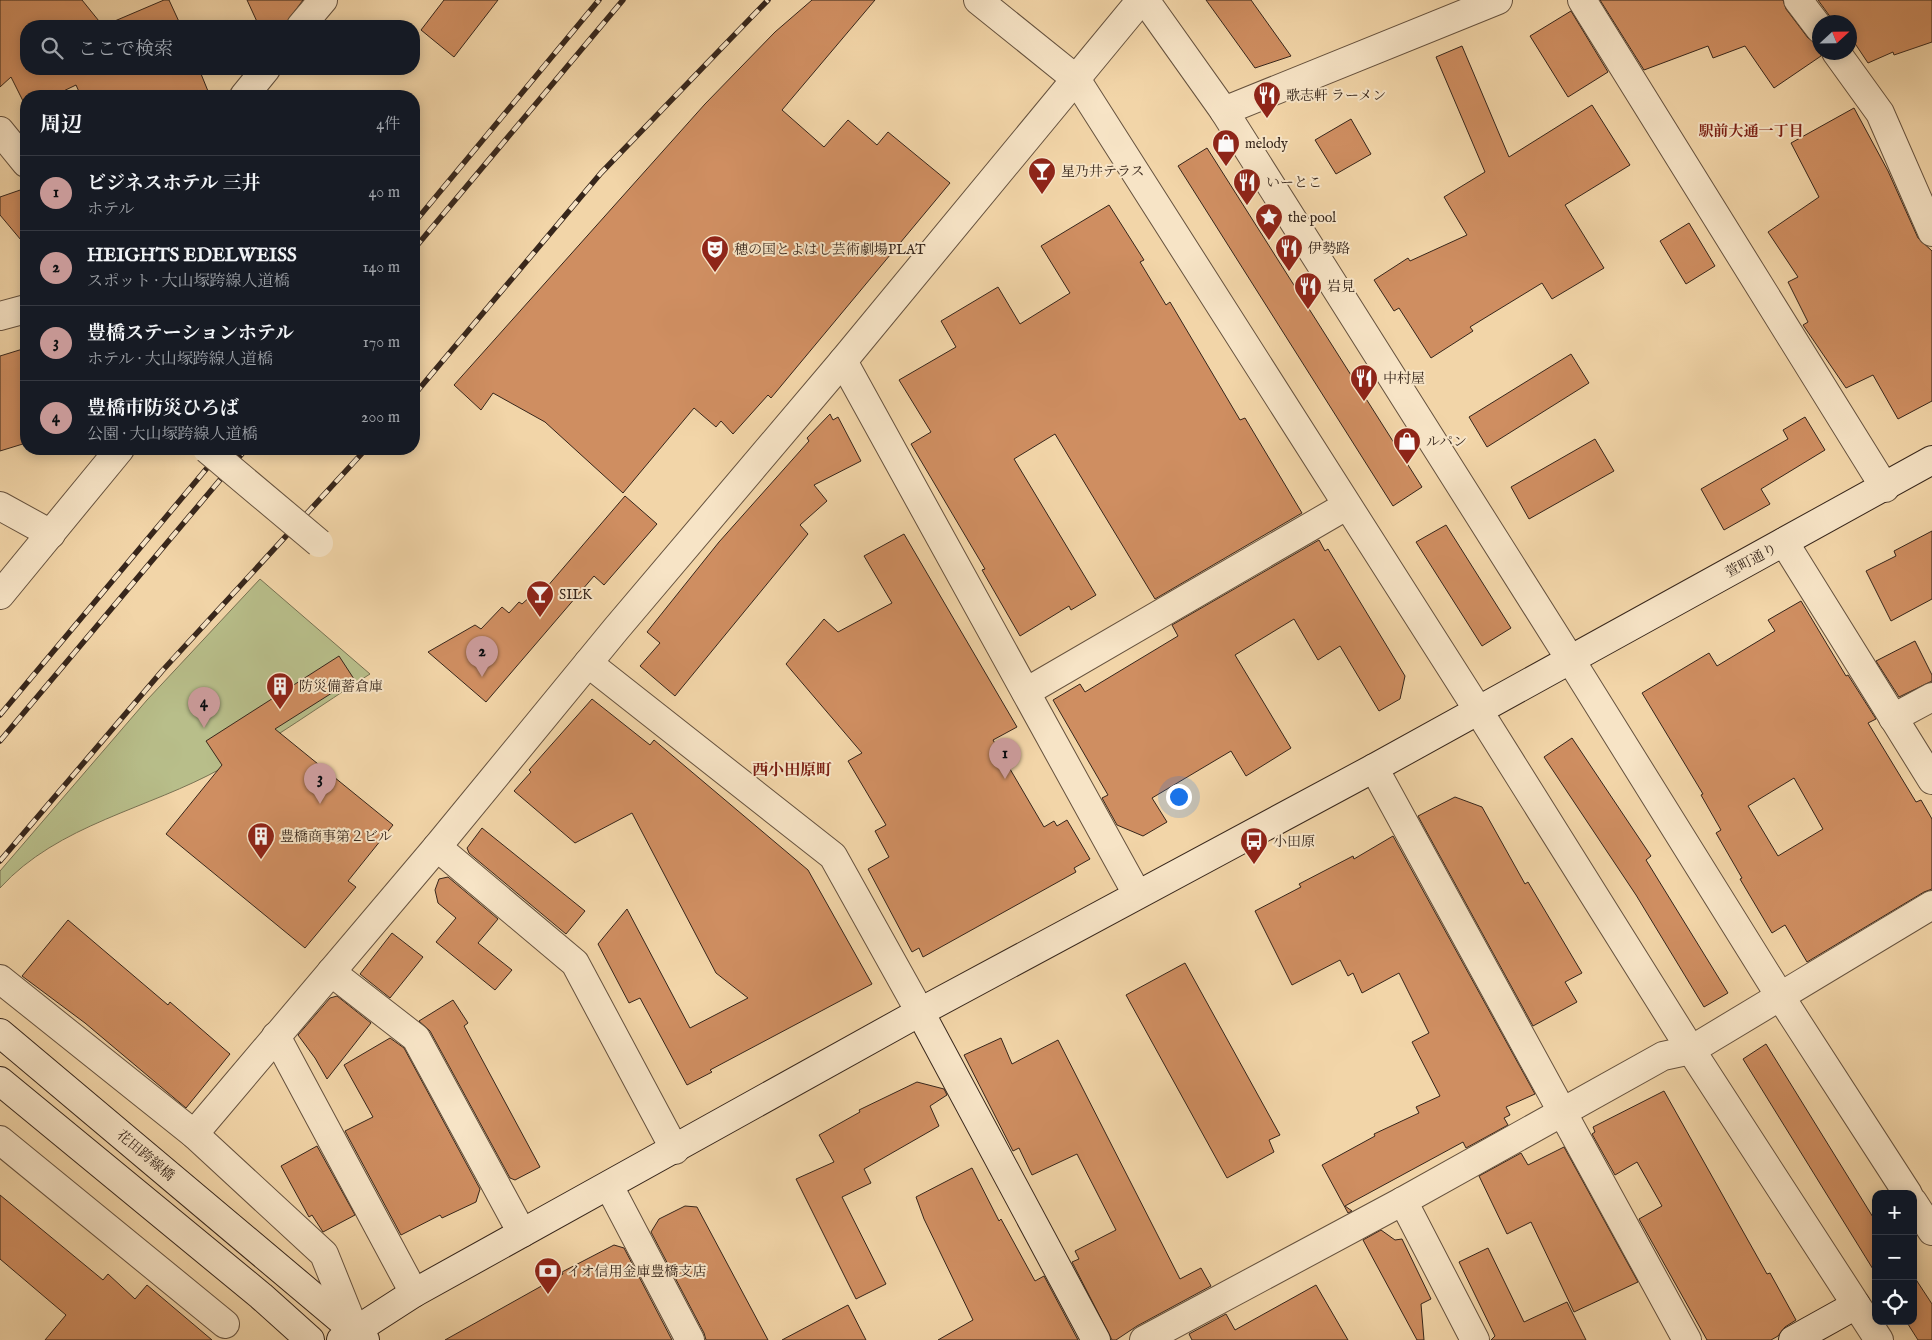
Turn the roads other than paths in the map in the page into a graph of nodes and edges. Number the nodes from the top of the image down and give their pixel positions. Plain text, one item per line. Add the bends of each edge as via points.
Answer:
1 (323, 0) edge
2 (978, 0) edge
3 (1143, 0) edge
4 (1498, 0) edge
5 (1582, 0) edge
6 (1798, 0) edge
7 (1812, 18) edge
8 (306, 20) edge
9 (1842, 60) edge
10 (261, 75) edge
11 (1076, 78) junction
12 (249, 90) edge
13 (1224, 111) junction
14 (0, 131) edge
15 (20, 156) edge
16 (1932, 232) edge
17 (20, 311) edge
18 (0, 316) edge
19 (844, 361) junction
20 (115, 455) edge
21 (214, 455) edge
22 (1932, 460) edge
23 (1885, 488) junction
24 (0, 506) edge
25 (1346, 506) junction
26 (51, 534) junction
27 (1784, 542) junction
28 (319, 543) dead end
29 (0, 595) edge
30 (1570, 659) junction
31 (588, 663) junction
32 (1026, 692) junction
33 (1932, 696) edge
34 (1478, 710) junction
35 (1893, 718) junction
36 (1374, 768) junction
37 (1932, 780) edge
38 (437, 847) junction
39 (1136, 894) junction
40 (1932, 905) edge
41 (331, 972) junction
42 (0, 979) edge
43 (1780, 996) junction
44 (920, 1012) junction
45 (0, 1033) edge
46 (276, 1036) junction
47 (1691, 1050) junction
48 (0, 1081) edge
49 (1562, 1110) junction
50 (194, 1134) junction
51 (2, 1145) edge
52 (675, 1150) junction
53 (609, 1186) junction
54 (1905, 1190) edge
55 (1404, 1201) junction
56 (1917, 1208) edge
57 (1932, 1231) edge
58 (522, 1234) junction
59 (414, 1293) junction
60 (1856, 1304) junction
61 (225, 1324) dead end
62 (354, 1337) edge
63 (310, 1340) edge
64 (690, 1340) edge
65 (1096, 1340) edge
66 (1144, 1340) edge
67 (1475, 1340) edge
68 (1688, 1340) edge
69 (1794, 1340) edge
70 (1879, 1340) edge

1 - 8 street
2 - 11 street
3 - 11 street
3 - 13 street
4 - 13 street
5 - 23 street
6 - 7 street
9 - 16 street via 1880,113
10 - 12 street
11 - 19 street
11 - 25 street
13 - 30 street
14 - 15 street
17 - 18 street
19 - 31 street
19 - 32 street
20 - 26 street
21 - 28 street, bridge
22 - 23 street, 萱町通り
23 - 27 street, 萱町通り
24 - 26 street
25 - 32 street
25 - 34 street
26 - 29 street
27 - 30 street, 萱町通り
27 - 35 street
30 - 34 street, 萱町通り
30 - 43 street
31 - 38 street
31 - 44 street via 833,856
32 - 39 street
33 - 35 street
34 - 36 street, 萱町通り
34 - 47 street
35 - 37 street
36 - 39 street, 萱町通り
36 - 49 street
38 - 41 street
38 - 52 street via 576,963
39 - 44 street, 萱町通り
40 - 43 street
41 - 46 street
41 - 58 street via 416,1038
42 - 50 street
43 - 47 street
43 - 54 street
44 - 52 street, 萱町通り
44 - 65 street
45 - 62 street, 花田跨線橋 via 292,1277
46 - 50 street
46 - 59 street
47 - 49 street via 1663,1056
47 - 60 street
48 - 63 street
49 - 55 street
49 - 68 street
50 - 62 street via 324,1254
51 - 61 street
52 - 53 street, 萱町通り
53 - 58 street, 萱町通り
53 - 64 street
55 - 66 street
55 - 67 street
56 - 57 street
58 - 59 street, 萱町通り
59 - 62 street, 萱町通り
60 - 69 street
60 - 70 street

